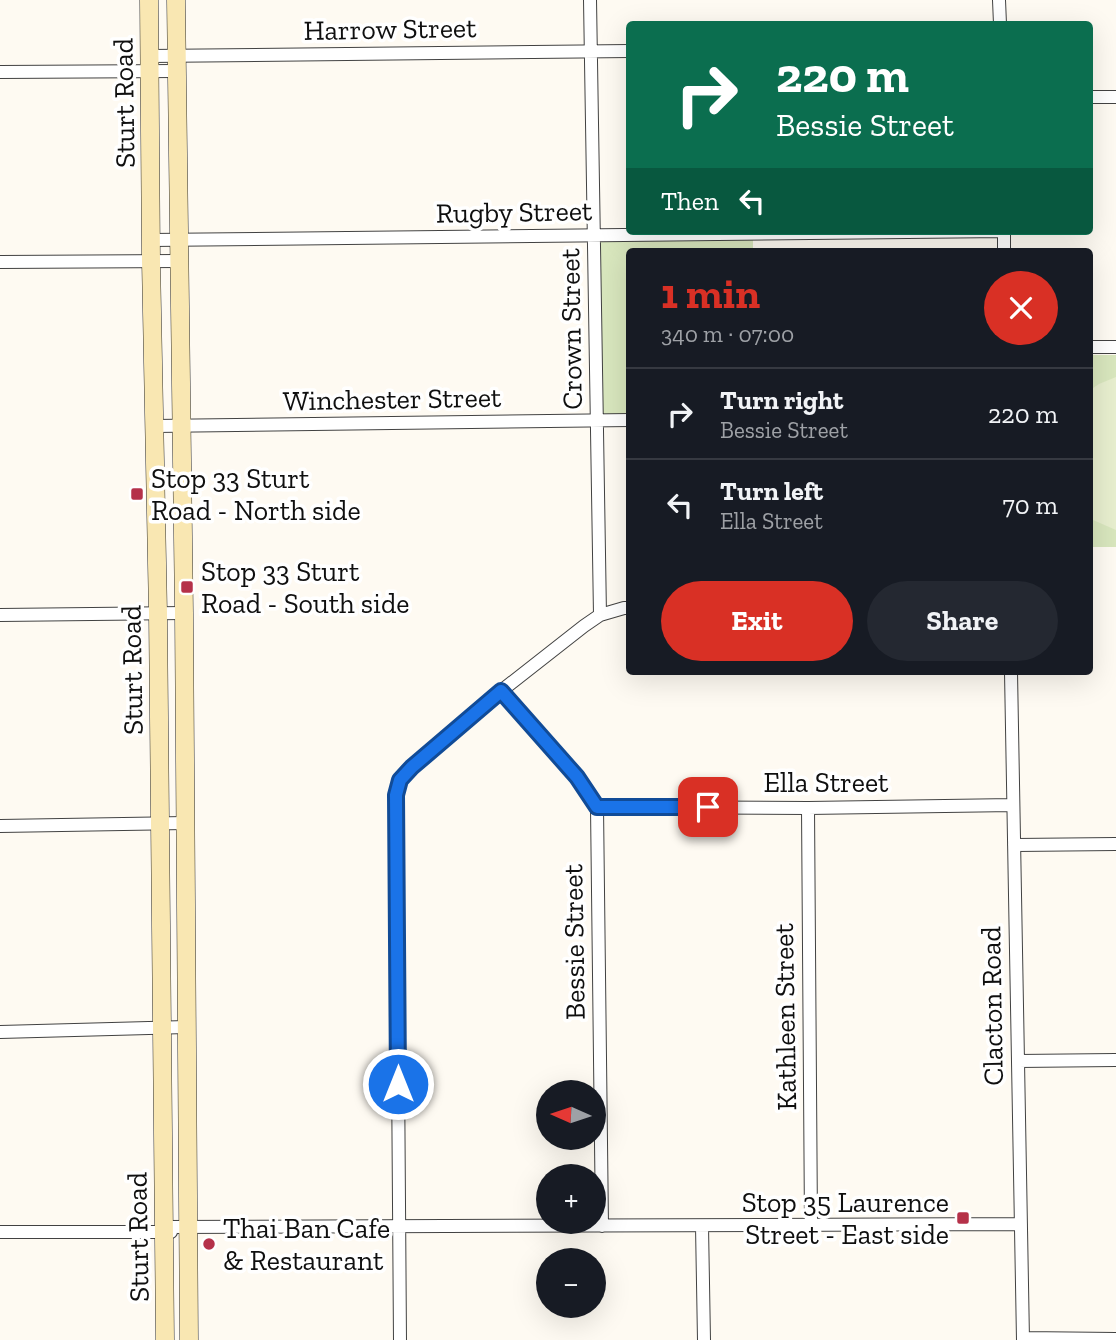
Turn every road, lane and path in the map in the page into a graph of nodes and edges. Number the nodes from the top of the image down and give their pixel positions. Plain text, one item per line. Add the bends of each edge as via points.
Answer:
1 (149, 0) edge
2 (176, 0) edge
3 (590, 0) edge
4 (999, 0) edge
5 (1000, 21) edge
6 (626, 51) edge
7 (591, 52) junction
8 (177, 63) junction
9 (150, 64) junction
10 (0, 72) edge
11 (1093, 97) edge
12 (1116, 97) edge
13 (676, 235) edge
14 (594, 236) junction
15 (151, 240) junction
16 (178, 240) junction
17 (152, 261) junction
18 (179, 261) junction
19 (0, 262) edge
20 (1116, 346) edge
21 (1093, 347) edge
22 (626, 420) edge
23 (597, 421) junction
24 (155, 426) junction
25 (181, 426) junction
26 (626, 609) edge
27 (184, 612) junction
28 (158, 613) junction
29 (0, 615) edge
30 (600, 615) junction
31 (1011, 675) edge
32 (501, 691) junction
33 (1013, 805) junction
34 (597, 807) junction
35 (807, 808) junction
36 (160, 824) junction
37 (186, 824) junction
38 (0, 826) edge
39 (1116, 844) edge
40 (1014, 845) junction
41 (186, 1027) junction
42 (162, 1028) junction
43 (0, 1032) edge
44 (1116, 1060) edge
45 (1018, 1061) junction
46 (602, 1164) edge
47 (1021, 1224) junction
48 (811, 1225) junction
49 (536, 1226) edge
50 (606, 1226) edge
51 (702, 1226) junction
52 (399, 1227) junction
53 (163, 1230) junction
54 (189, 1230) junction
55 (0, 1233) edge
56 (1023, 1339) edge
57 (1114, 1339) edge
58 (165, 1340) edge
59 (189, 1340) edge
60 (400, 1340) edge
61 (704, 1340) edge

1 - 9 main road, Sturt Road
2 - 8 main road, Sturt Road
3 - 7 street, Crown Street
4 - 5 street
6 - 7 street, Harrow Street
7 - 8 street, Harrow Street
7 - 14 street, Crown Street
8 - 9 street, Harrow Street
8 - 16 main road, Sturt Road
9 - 10 street, Harrow Street
9 - 15 main road, Sturt Road
11 - 12 street
13 - 14 street, Rugby Street
14 - 16 street, Rugby Street
14 - 23 street, Crown Street
15 - 16 street, Rugby Street
15 - 17 main road, Sturt Road
16 - 18 main road, Sturt Road
17 - 18 street
17 - 19 street
17 - 24 main road, Sturt Road
18 - 25 main road, Sturt Road
20 - 21 street
22 - 23 street, Winchester Street
23 - 25 street, Winchester Street
23 - 30 street, Crown Street
24 - 25 street, Winchester Street
24 - 28 main road, Sturt Road
25 - 27 main road, Sturt Road
26 - 30 street
27 - 28 street
27 - 37 main road, Sturt Road
28 - 29 street
28 - 36 main road, Sturt Road
30 - 32 street
31 - 33 street, Clacton Road
32 - 34 street via 577,777
32 - 52 street via 412,767 400,780 396,795
33 - 35 street, Ella Street
33 - 40 street, Clacton Road
34 - 35 street, Ella Street
34 - 46 street, Bessie Street
35 - 48 street, Kathleen Street
36 - 37 street
36 - 38 street
36 - 42 main road, Sturt Road
37 - 41 main road, Sturt Road
39 - 40 street
40 - 45 street, Clacton Road
41 - 42 street
41 - 54 main road, Sturt Road
42 - 43 street
42 - 53 main road, Sturt Road
44 - 45 street
45 - 47 street, Clacton Road
47 - 48 street
47 - 56 street, Clacton Road
48 - 51 street
49 - 52 street
50 - 51 street
51 - 61 street
52 - 54 street
52 - 60 street
53 - 54 street
53 - 55 street
53 - 58 main road, Sturt Road
54 - 59 main road, Sturt Road
56 - 57 street

